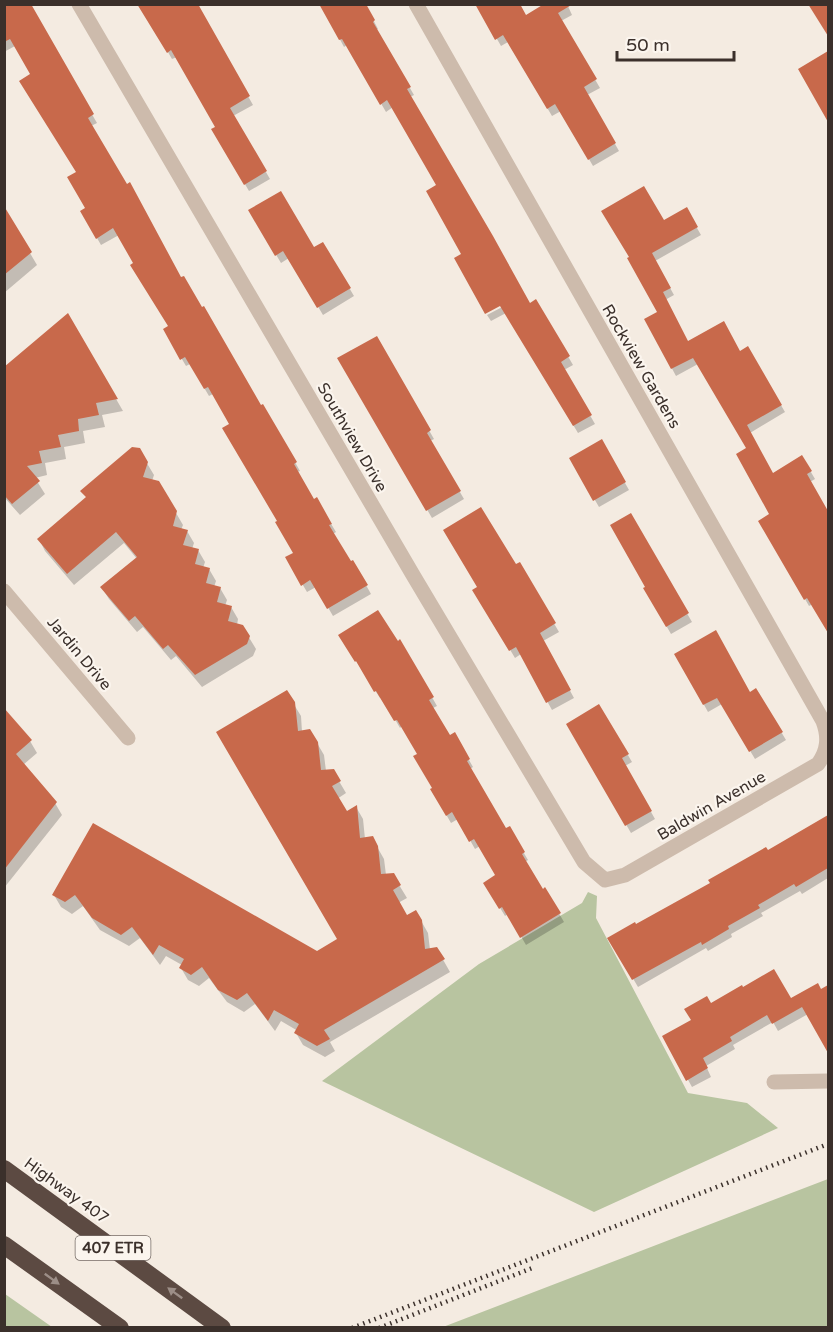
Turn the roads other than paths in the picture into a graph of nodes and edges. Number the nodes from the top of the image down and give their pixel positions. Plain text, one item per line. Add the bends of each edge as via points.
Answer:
1 (79, 4) edge
2 (416, 4) edge
3 (4, 591) edge
4 (128, 738) dead end
5 (827, 748) joint
6 (605, 880) joint
7 (774, 1082) dead end
8 (828, 1082) edge
9 (4, 1169) edge
10 (4, 1245) edge
11 (120, 1328) edge
12 (222, 1328) edge

1 - 6 street, Southview Drive via 577,852
2 - 5 street, Rockview Gardens via 823,721
3 - 4 street, Jardin Drive
5 - 6 street, Baldwin Avenue via 818,764 626,875
7 - 8 street
12 -> 9 highway, Highway 407 / 407 ETR
10 -> 11 highway

